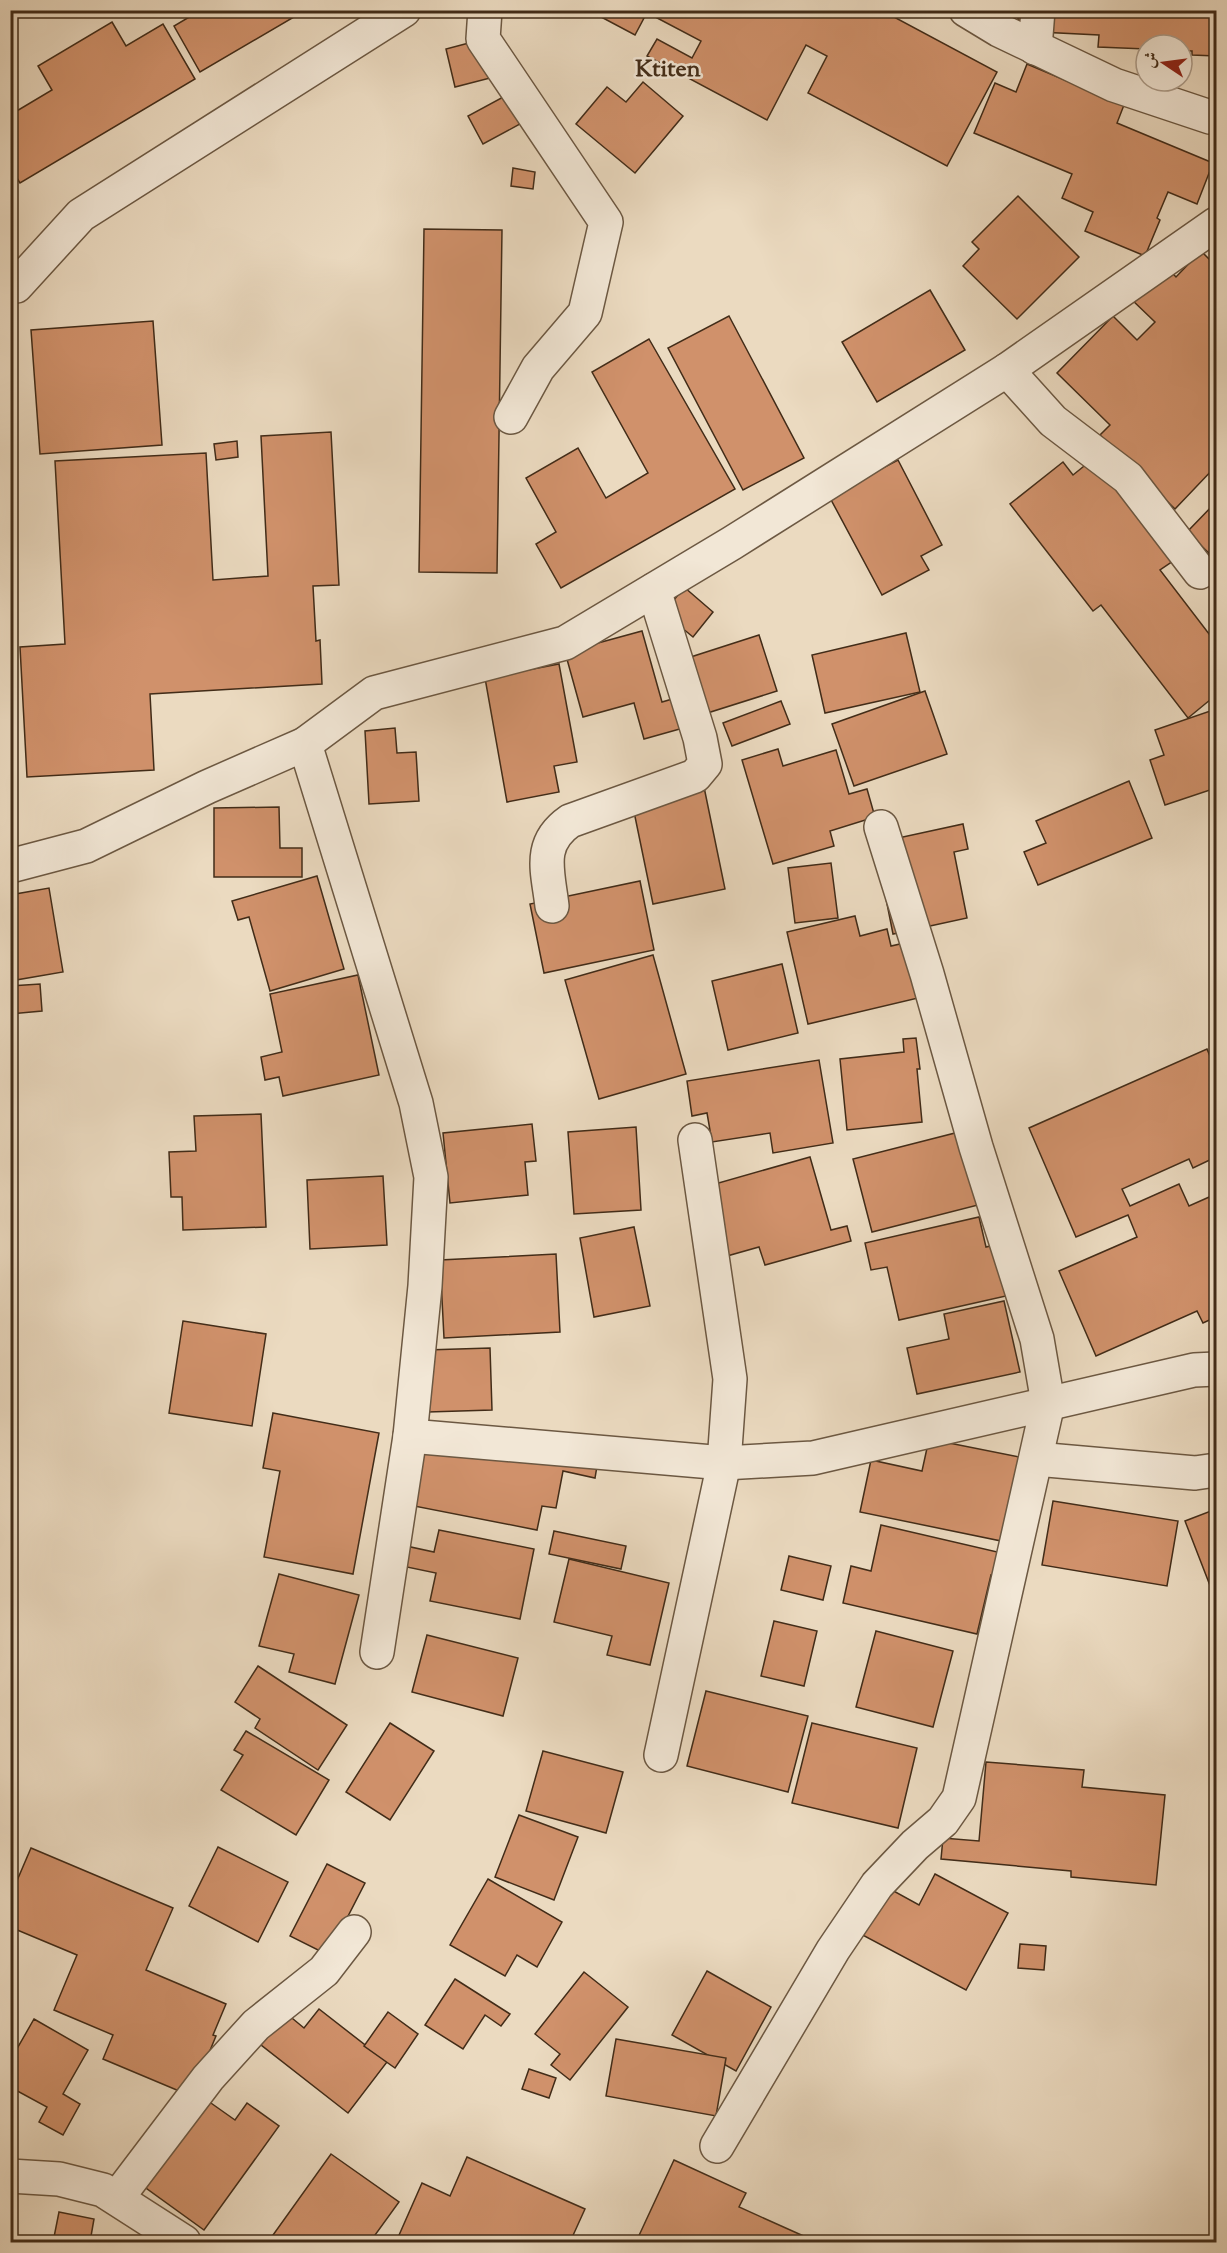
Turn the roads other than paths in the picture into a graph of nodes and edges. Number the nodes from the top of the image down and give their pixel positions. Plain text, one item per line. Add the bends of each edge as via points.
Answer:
1 (404, 10) edge
2 (485, 10) edge
3 (966, 10) edge
4 (1038, 10) edge
5 (1035, 48) junction
6 (1216, 117) edge
7 (1216, 224) edge
8 (10, 282) edge
9 (1007, 370) junction
10 (511, 417) dead end
11 (1200, 572) dead end
12 (654, 590) junction
13 (305, 744) junction
14 (881, 826) dead end
15 (10, 866) edge
16 (552, 906) dead end
17 (695, 1140) dead end
18 (1216, 1369) edge
19 (1048, 1403) junction
20 (410, 1436) junction
21 (1036, 1459) junction
22 (724, 1463) junction
23 (1216, 1470) edge
24 (377, 1652) dead end
25 (661, 1755) dead end
26 (354, 1932) dead end
27 (717, 2146) dead end
28 (10, 2176) edge
29 (117, 2198) junction
30 (184, 2242) edge

1 - 8 street via 81,215 16,286
2 - 10 street via 483,39 606,222 585,312 538,368
3 - 5 street
4 - 5 street
5 - 6 street via 1114,86
7 - 9 street
9 - 11 street via 1053,421 1128,478
9 - 12 street
12 - 13 street via 565,643 374,693
12 - 16 street via 705,764 695,776 570,821 558,830 549,845 547,862
13 - 15 street via 86,846
13 - 20 street via 416,1103 431,1177
14 - 19 street via 1037,1339
17 - 22 street via 730,1379
18 - 19 street via 1194,1370
19 - 21 street
19 - 22 street via 813,1458
20 - 22 street
20 - 24 street
21 - 23 street via 1195,1473
21 - 27 street via 959,1798 943,1821 877,1885 833,1950
22 - 25 street
26 - 29 street via 324,1971 256,2025 208,2078
28 - 29 street via 59,2179 104,2190
29 - 30 street

